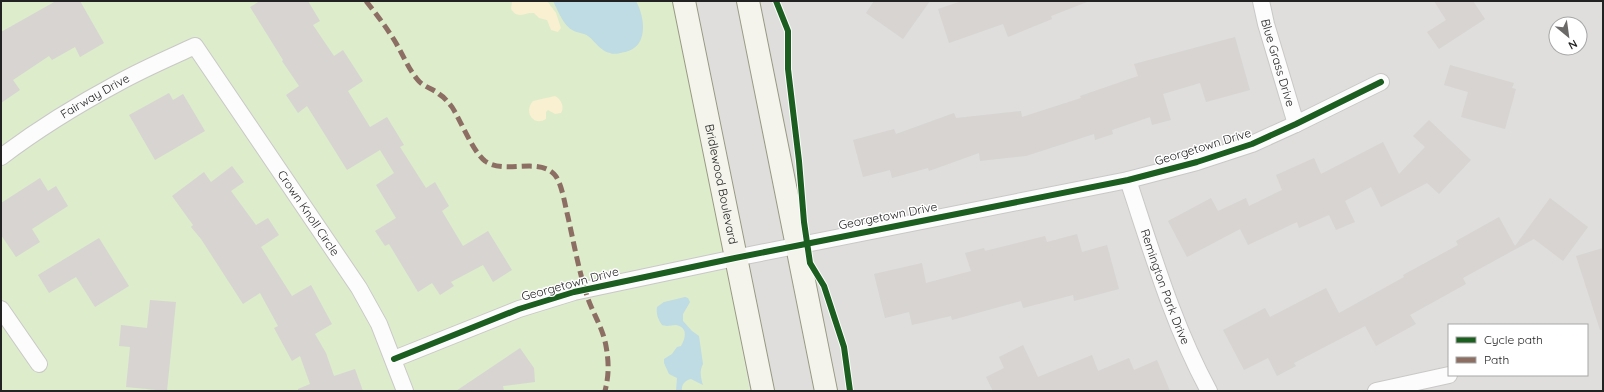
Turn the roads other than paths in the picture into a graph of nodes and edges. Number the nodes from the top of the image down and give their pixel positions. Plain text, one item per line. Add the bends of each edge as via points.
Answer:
1 (684, 1) edge
2 (748, 1) edge
3 (1261, 1) edge
4 (195, 46) joint
5 (1381, 82) dead end
6 (1296, 124) junction
7 (1, 157) edge
8 (1128, 180) junction
9 (796, 246) junction
10 (735, 258) junction
11 (1, 309) edge
12 (394, 359) junction
13 (39, 364) dead end
14 (1448, 375) edge
15 (404, 391) edge
16 (763, 391) edge
17 (826, 391) edge
18 (1209, 391) edge
19 (1376, 391) edge

1 - 10 main road, Bridlewood Boulevard
2 - 9 main road
3 - 6 street, Blue Grass Drive
4 - 7 street, Fairway Drive via 119,82 33,133
4 - 12 street, Crown Knoll Circle via 359,288 379,324
5 - 6 street, Georgetown Drive
6 - 8 street, Georgetown Drive via 1252,144
8 - 9 street, Georgetown Drive
8 - 18 street, Remington Park Drive via 1171,309
9 - 10 street, Georgetown Drive
9 - 17 main road
10 - 12 street, Georgetown Drive via 551,298
10 - 16 main road, Bridlewood Boulevard
11 - 13 street
12 - 15 street, Crown Knoll Circle
14 - 19 street

